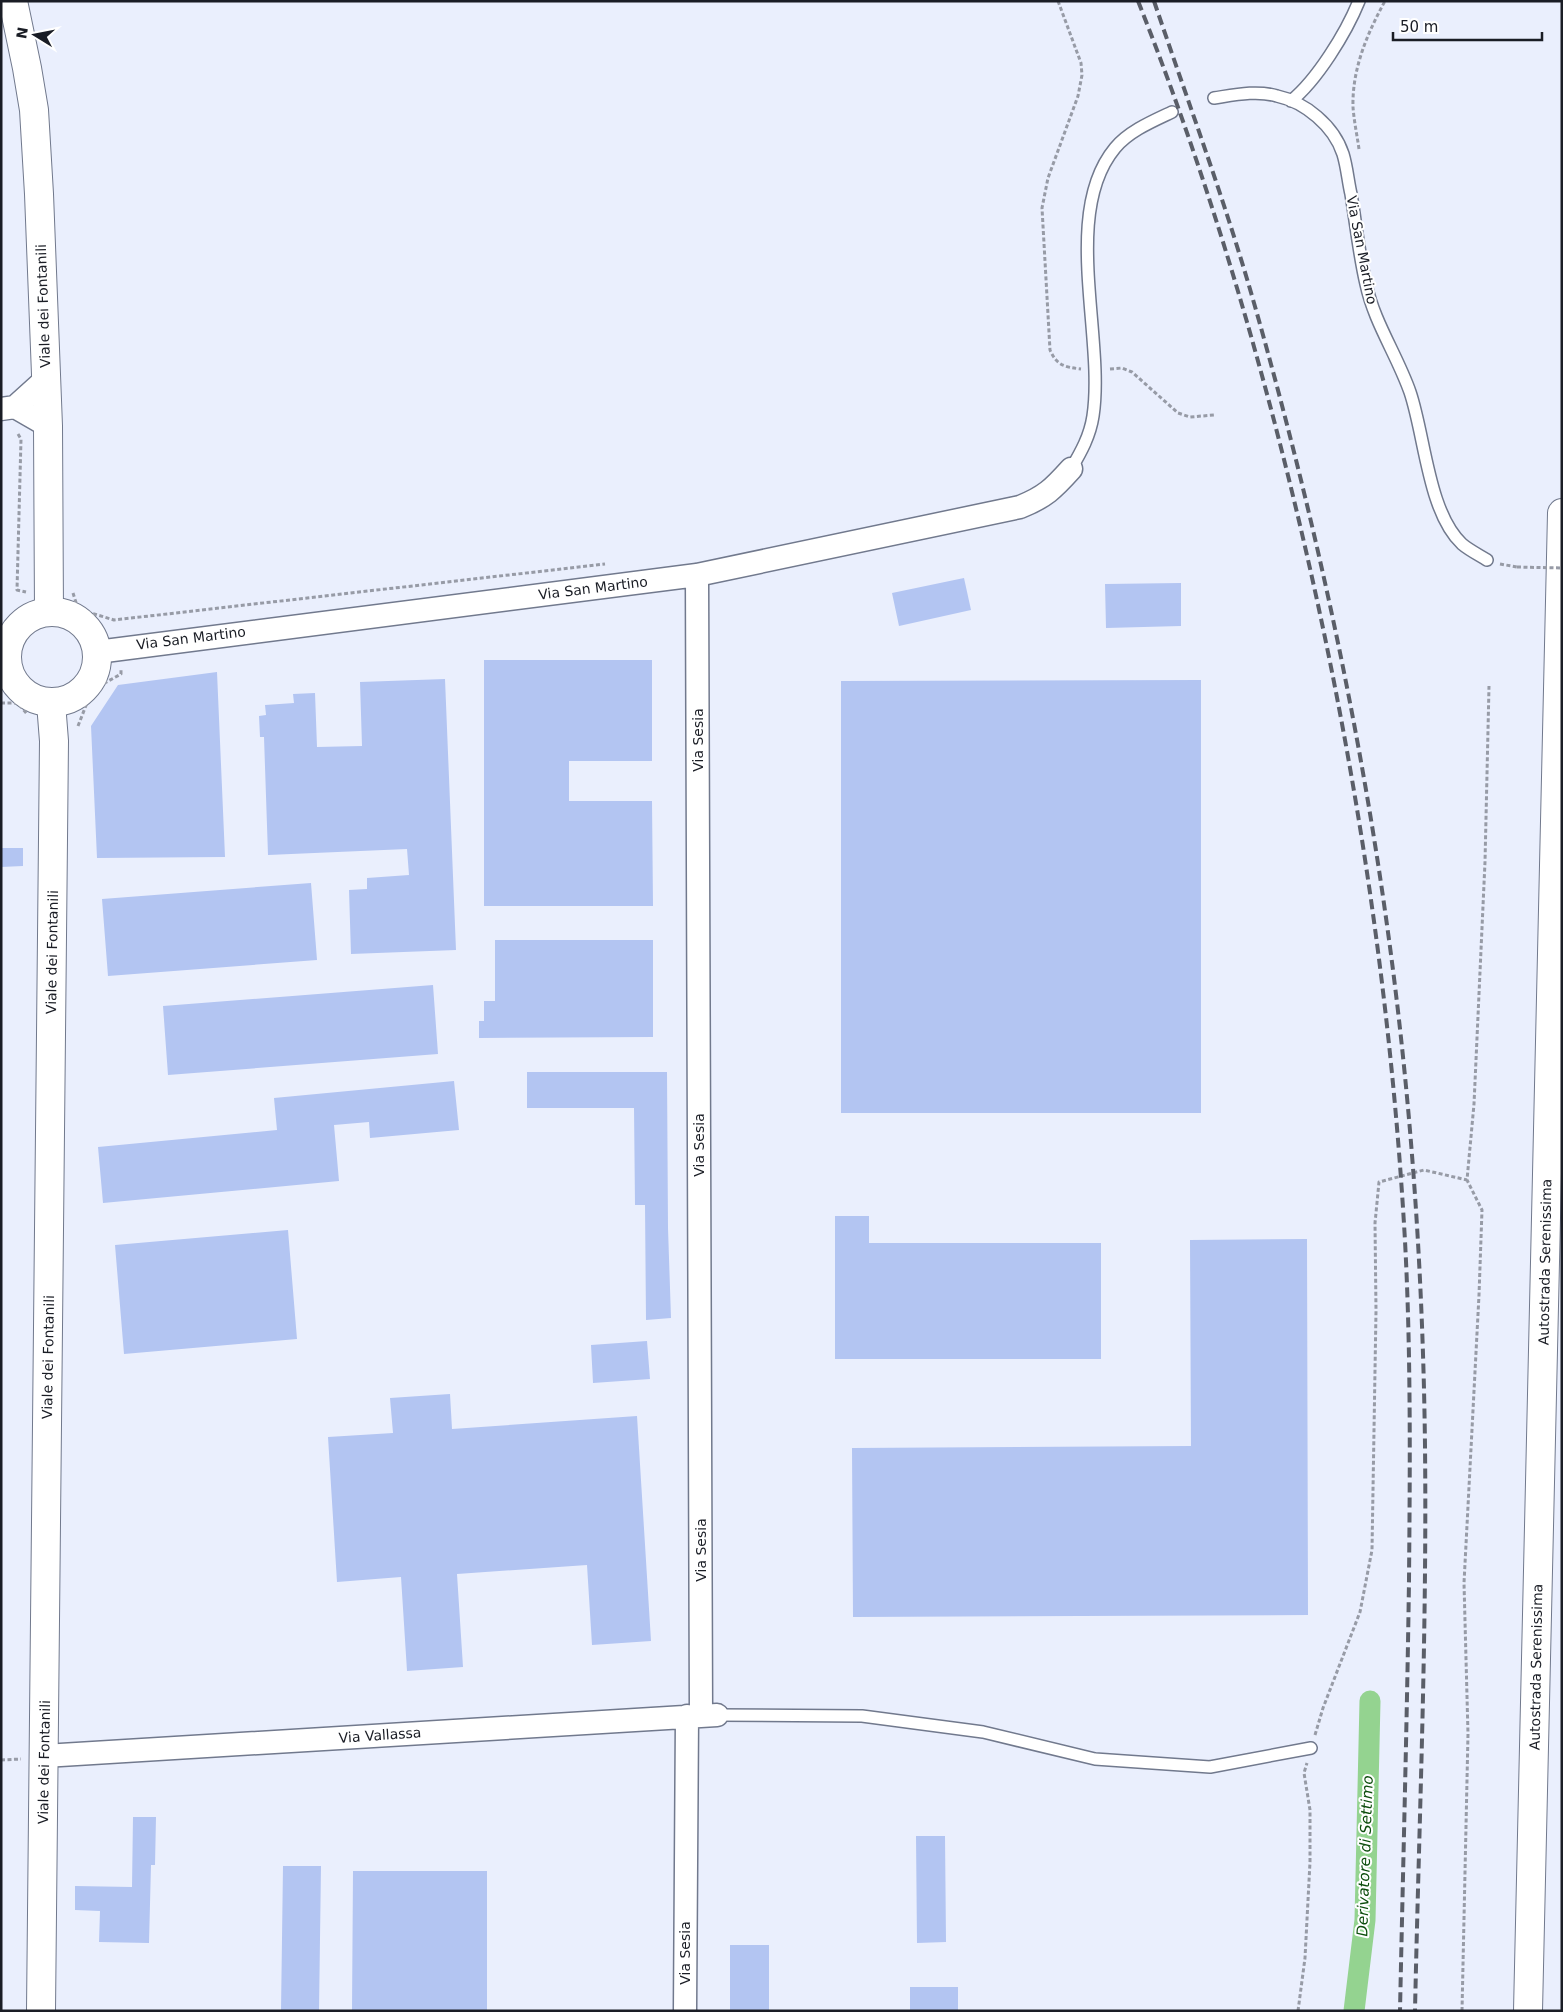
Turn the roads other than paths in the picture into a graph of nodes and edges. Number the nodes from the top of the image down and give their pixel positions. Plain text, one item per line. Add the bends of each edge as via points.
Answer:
1 (13, 1) edge
2 (1359, 1) edge
3 (1214, 98) dead end
4 (1290, 101) junction
5 (1172, 112) dead end
6 (46, 379) junction
7 (7, 408) edge
8 (48, 426) junction
9 (1072, 469) joint
10 (1562, 513) edge
11 (1487, 560) dead end
12 (698, 575) junction
13 (49, 612) junction
14 (108, 650) junction
15 (6, 676) edge
16 (51, 703) junction
17 (702, 1716) junction
18 (1311, 1748) road end
19 (44, 1756) junction
20 (41, 2011) edge
21 (684, 2011) edge
22 (1528, 2011) edge

1 - 6 main road, Viale dei Fontanili via 34,110
2 - 4 lane via 1344,33 1302,92
3 - 4 lane, Via San Martino via 1244,93 1277,96
4 - 11 lane, Via San Martino via 1322,122 1336,138 1343,153 1366,284 1373,309 1410,393 1432,486 1452,532 1462,544
5 - 9 lane via 1144,125 1115,148 1091,200 1087,234 1095,390 1087,440
6 - 7 street
6 - 8 main road, Viale dei Fontanili
7 - 8 street
8 - 13 main road, Viale dei Fontanili
9 - 12 street, Via San Martino via 1052,490 1020,507
10 - 22 main road, Autostrada Serenissima
12 - 14 street, Via San Martino
12 - 17 street, Via Sesia
13 - 14 main road via 78,620 94,640
13 - 15 main road via 26,620 14,634 7,651
14 - 16 main road via 86,688 76,696
15 - 16 main road via 31,697
16 - 19 main road, Viale dei Fontanili via 54,741
17 - 18 lane via 862,1716 983,1732 1095,1759 1210,1767
17 - 19 street, Via Vallassa
17 - 21 street, Via Sesia
19 - 20 main road, Viale dei Fontanili

